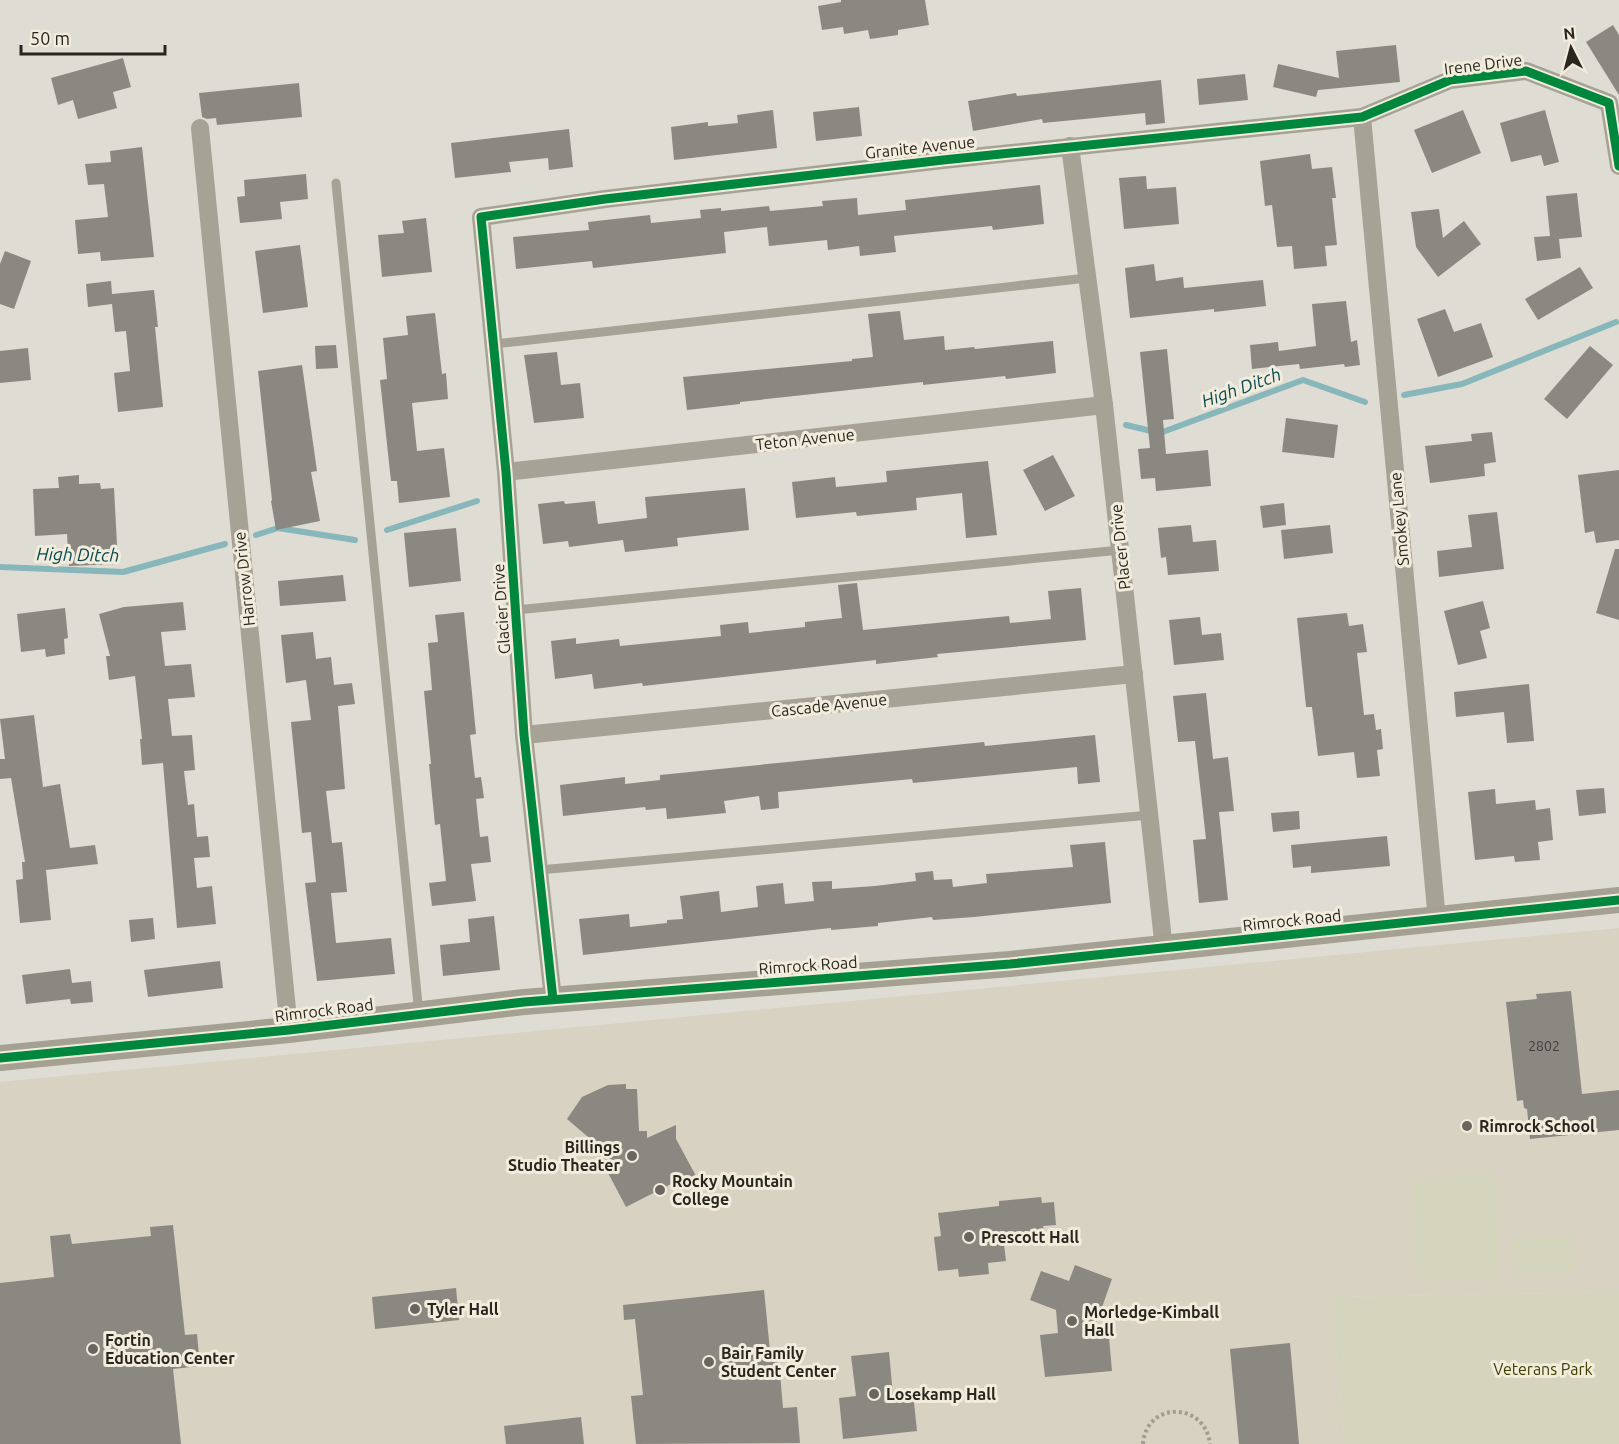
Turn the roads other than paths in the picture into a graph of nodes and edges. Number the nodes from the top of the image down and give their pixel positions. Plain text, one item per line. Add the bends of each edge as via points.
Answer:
1 (1362, 117) junction
2 (200, 128) dead end
3 (1070, 146) junction
4 (1619, 166) edge
5 (336, 183) dead end
6 (482, 217) joint
7 (1087, 278) junction
8 (494, 344) junction
9 (1104, 405) junction
10 (506, 472) junction
11 (1120, 550) junction
12 (516, 610) junction
13 (1134, 674) junction
14 (524, 735) junction
15 (1150, 815) junction
16 (539, 870) junction
17 (1619, 900) edge
18 (1437, 920) junction
19 (1164, 949) junction
20 (553, 999) junction
21 (419, 1014) junction
22 (289, 1030) junction
23 (0, 1058) edge

1 - 3 street, Granite Avenue
1 - 4 street, Irene Drive via 1450,80 1526,70 1609,103
1 - 18 street, Smokey Lane
2 - 22 street, Harrow Drive
3 - 6 street, Granite Avenue via 605,199
3 - 7 street, Placer Drive
5 - 21 lane
6 - 8 street, Glacier Drive
7 - 8 lane
7 - 9 street, Placer Drive
8 - 10 street, Glacier Drive
9 - 10 street, Teton Avenue
9 - 11 street, Placer Drive
10 - 12 street, Glacier Drive
11 - 12 lane
11 - 13 street, Placer Drive
12 - 14 street, Glacier Drive
13 - 14 street, Cascade Avenue
13 - 15 street, Placer Drive
14 - 16 street, Glacier Drive
15 - 16 lane
15 - 19 street, Placer Drive
16 - 20 street, Glacier Drive
17 - 18 main road, Rimrock Road
18 - 19 main road, Rimrock Road
19 - 20 main road, Rimrock Road
20 - 21 main road, Rimrock Road
21 - 22 main road, Rimrock Road
22 - 23 main road, Rimrock Road

